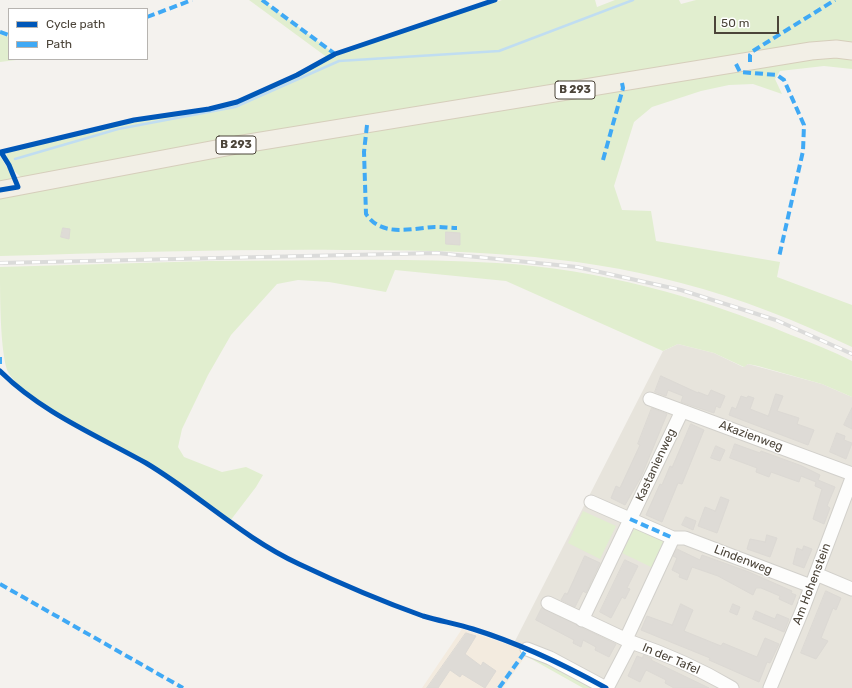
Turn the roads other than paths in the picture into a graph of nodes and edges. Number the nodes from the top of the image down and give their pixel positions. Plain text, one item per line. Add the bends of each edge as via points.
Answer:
1 (852, 51) edge
2 (0, 190) edge
3 (650, 399) dead end
4 (682, 411) junction
5 (852, 474) edge
6 (852, 478) edge
7 (591, 502) dead end
8 (630, 519) junction
9 (673, 538) junction
10 (814, 580) junction
11 (852, 589) edge
12 (548, 603) dead end
13 (582, 620) junction
14 (628, 641) junction
15 (527, 649) dead end
16 (606, 688) edge
17 (732, 688) edge
18 (770, 688) edge

1 - 2 main road, B 293 via 811,51 236,145
3 - 4 street, Akazienweg
4 - 5 street, Akazienweg
4 - 8 street, Kastanienweg
6 - 10 street, Am Hohenstein
7 - 8 street
8 - 9 street
8 - 13 street, Kastanienweg
9 - 10 street, Lindenweg via 685,538
9 - 14 street
10 - 11 street, Lindenweg
10 - 18 street, Am Hohenstein
12 - 13 street, In der Tafel
13 - 14 street, In der Tafel
14 - 16 street, In der Tafel
14 - 17 street, In der Tafel via 660,652
15 - 16 street via 550,658

